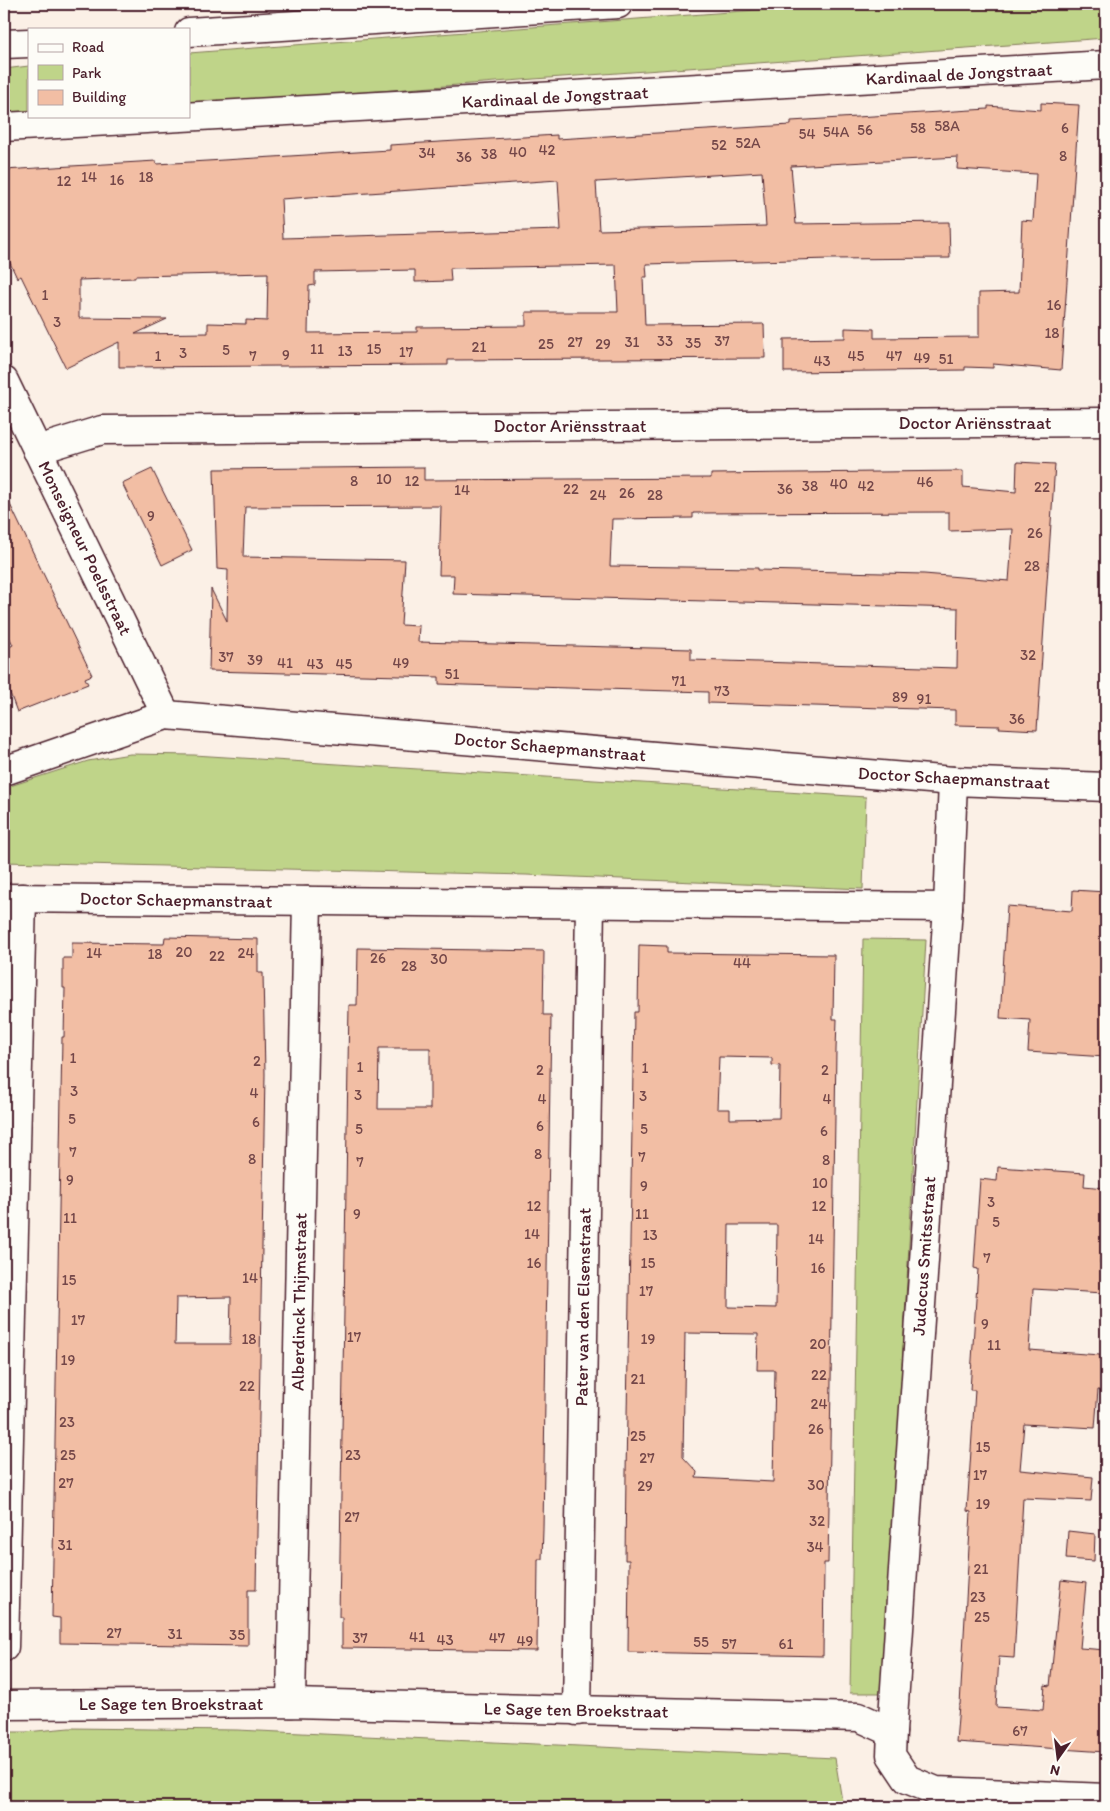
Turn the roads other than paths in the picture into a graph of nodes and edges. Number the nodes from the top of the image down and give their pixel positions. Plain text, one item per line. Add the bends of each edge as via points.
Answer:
1 (618, 4) edge
2 (190, 32) edge
3 (28, 43) edge
4 (4, 44) edge
5 (1106, 65) edge
6 (190, 117) edge
7 (164, 118) edge
8 (4, 127) edge
9 (4, 381) edge
10 (1106, 422) edge
11 (37, 450) junction
12 (166, 715) junction
13 (4, 771) edge
14 (953, 781) junction
15 (1106, 786) edge
16 (13, 898) edge
17 (307, 901) junction
18 (590, 904) junction
19 (948, 908) junction
20 (4, 1647) edge
21 (291, 1703) junction
22 (4, 1705) edge
23 (577, 1711) junction
24 (892, 1732) junction
25 (1106, 1798) edge

1 - 2 street
3 - 4 street
5 - 6 street, Kardinaal de Jongstraat
7 - 8 street, Kardinaal de Jongstraat
9 - 11 street, Monseigneur Poelsstraat
10 - 11 street, Doctor Ariënsstraat via 102,430
11 - 12 street, Monseigneur Poelsstraat
12 - 13 street, Doctor Schaepmanstraat
12 - 14 street, Doctor Schaepmanstraat
14 - 15 street, Doctor Schaepmanstraat
14 - 19 street, Judocus Smitsstraat
16 - 17 street, Doctor Schaepmanstraat
16 - 20 street
17 - 18 street, Doctor Schaepmanstraat
17 - 21 street, Alberdinck Thijmstraat
18 - 19 street, Doctor Schaepmanstraat
18 - 23 street, Pater van den Elsenstraat
19 - 24 street, Judocus Smitsstraat
21 - 22 street, Le Sage ten Broekstraat
21 - 23 street, Le Sage ten Broekstraat
23 - 24 street, Le Sage ten Broekstraat via 858,1717
24 - 25 street via 891,1755 907,1779 936,1791

